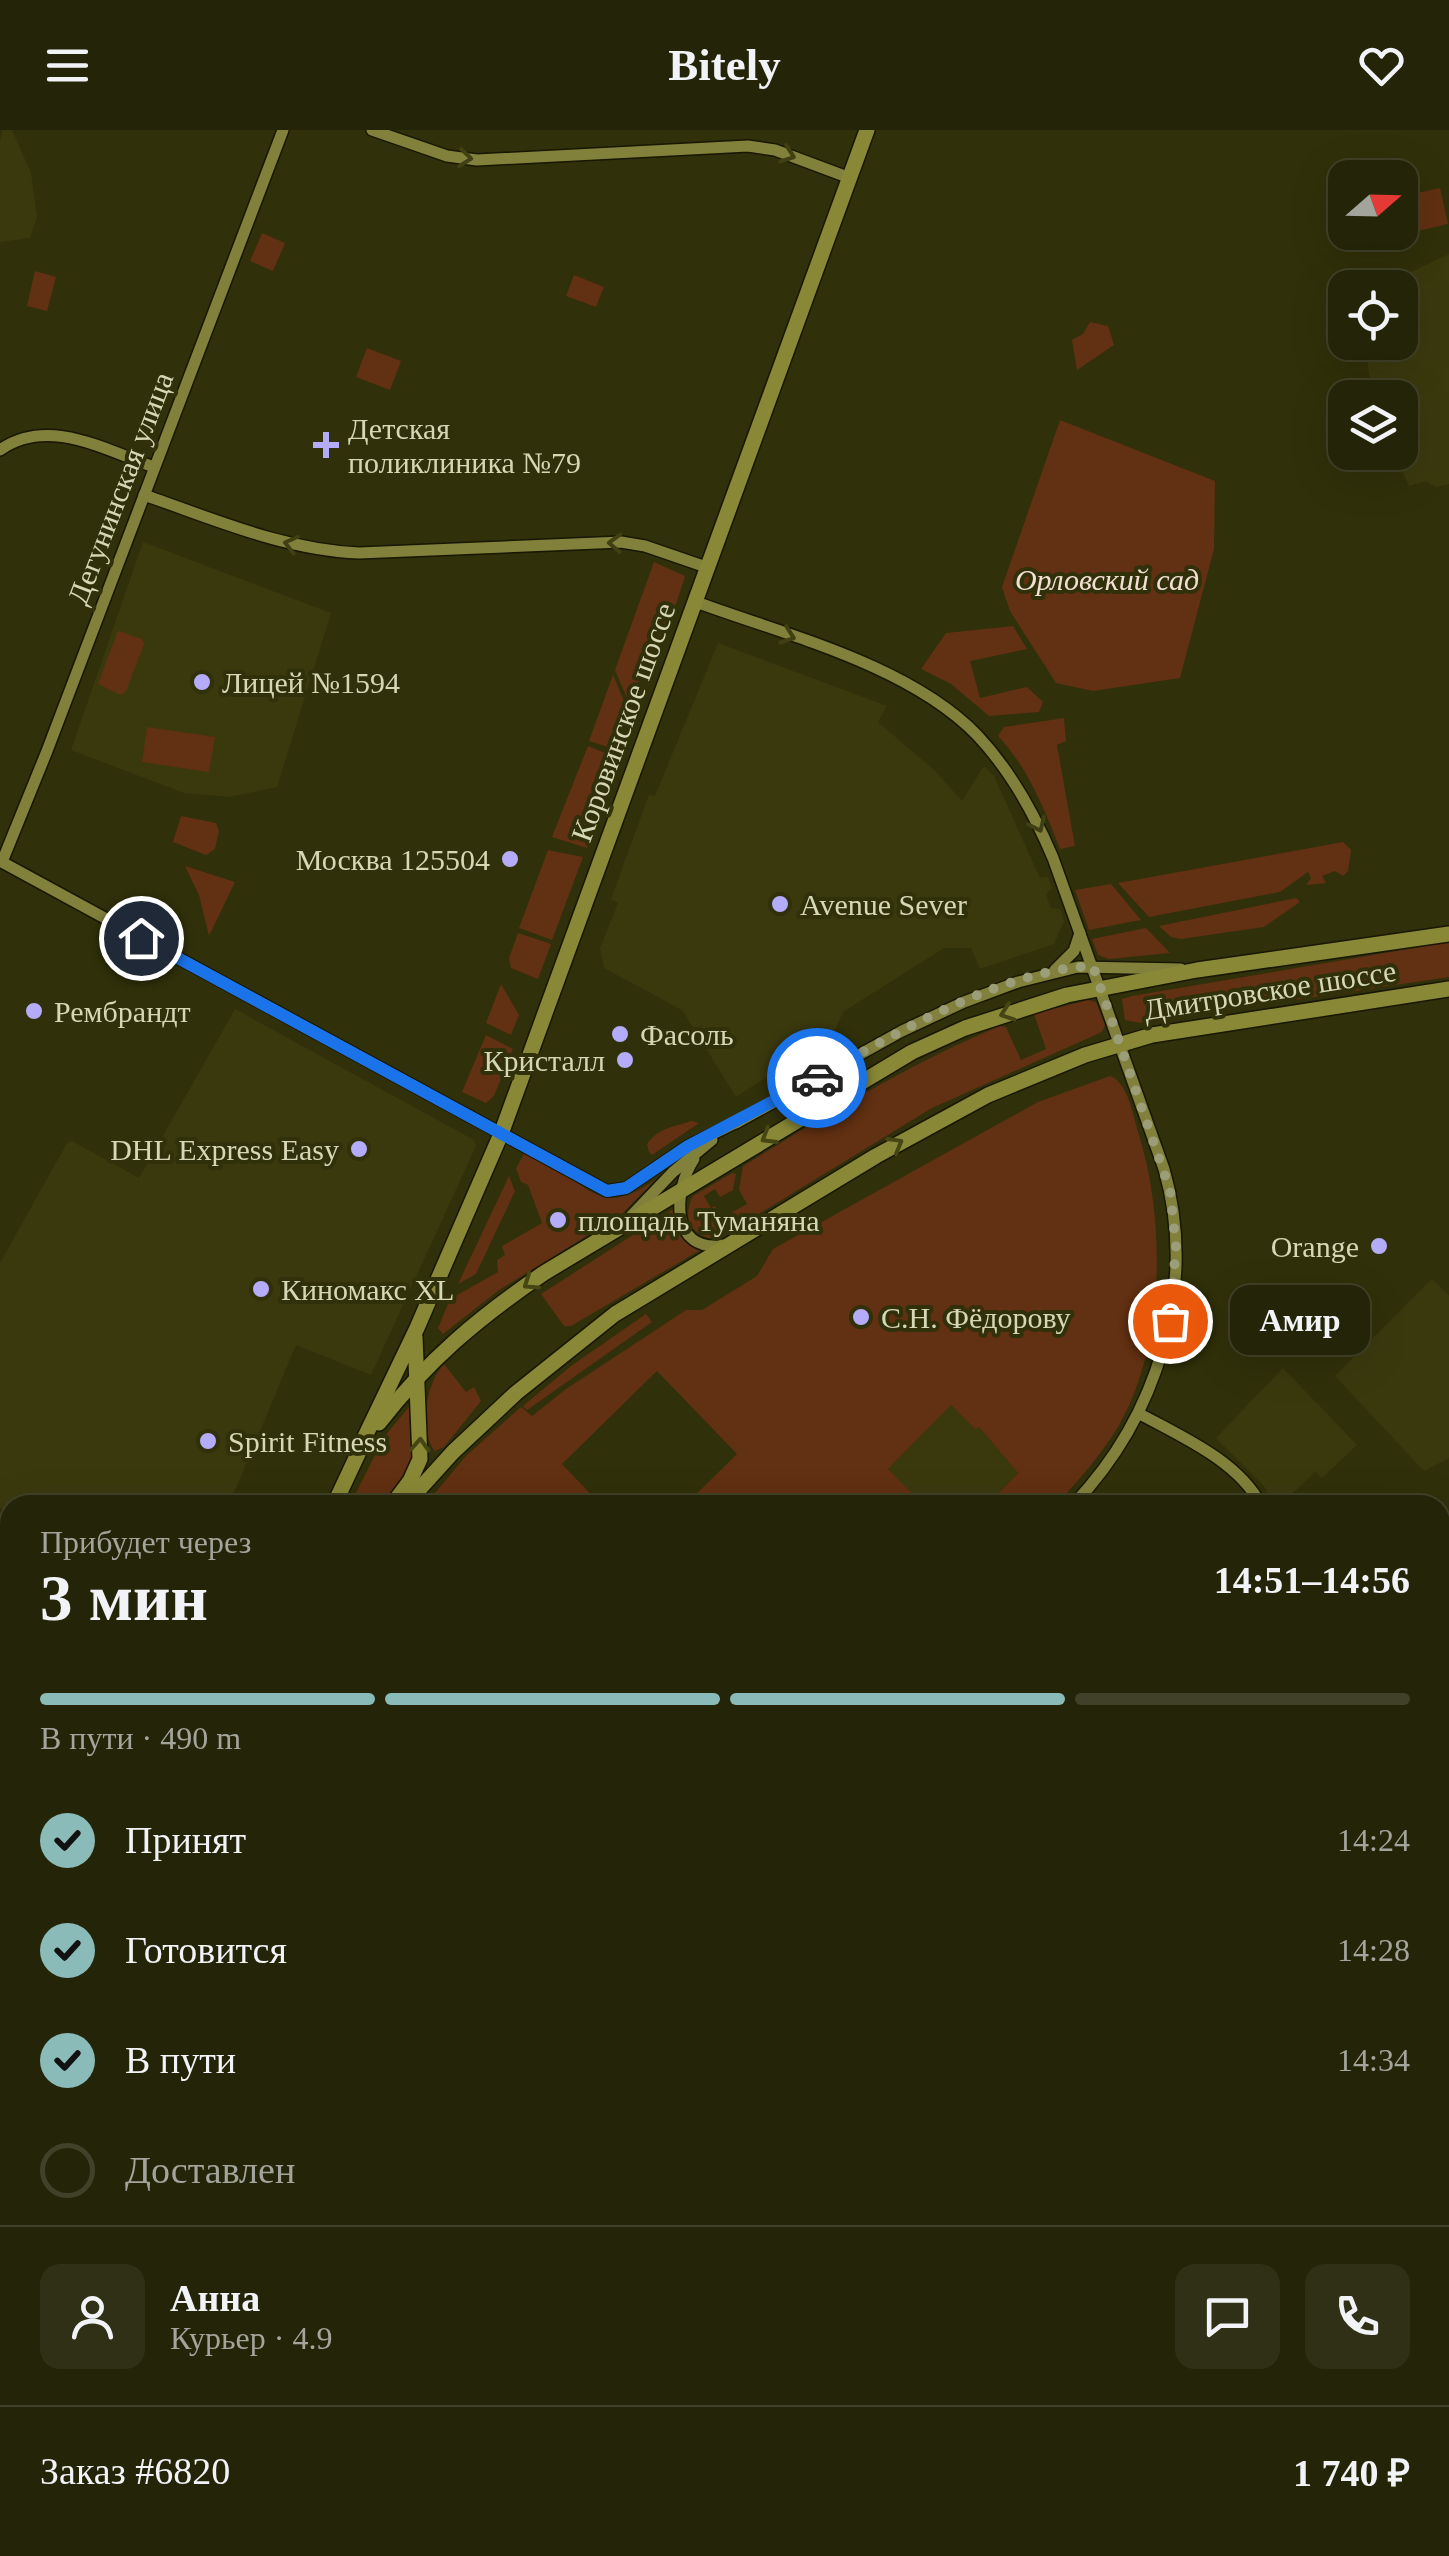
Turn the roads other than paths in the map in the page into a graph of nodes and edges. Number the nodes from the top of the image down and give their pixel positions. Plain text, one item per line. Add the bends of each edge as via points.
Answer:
1 (282, 130) edge
2 (372, 130) edge
3 (867, 130) edge
4 (850, 178) junction
5 (0, 450) edge
6 (154, 468) junction
7 (144, 495) junction
8 (709, 568) junction
9 (696, 602) junction
10 (1, 862) edge
11 (1080, 928) junction
12 (1449, 934) edge
13 (1093, 966) junction
14 (1197, 970) junction
15 (1054, 971) junction
16 (1101, 989) junction
17 (1449, 989) edge
18 (1121, 1043) junction
19 (739, 1121) junction
20 (501, 1134) junction
21 (702, 1147) junction
22 (680, 1192) junction
23 (614, 1233) junction
24 (733, 1242) junction
25 (416, 1328) junction
26 (415, 1378) junction
27 (1140, 1414) junction
28 (361, 1446) junction
29 (339, 1495) edge
30 (399, 1495) edge
31 (414, 1495) edge
32 (1082, 1495) edge
33 (1254, 1495) edge

1 - 6 street, Дегунинская улица
2 -> 4 street via 478,160 760,147
3 - 4 main road, Коровинское шоссе
4 - 8 main road, Коровинское шоссе
5 - 6 street via 51,434
6 - 7 street, Дегунинская улица
8 -> 7 street via 621,542 320,550
7 - 10 street, Дегунинская улица
8 - 9 main road, Коровинское шоссе
9 -> 11 street via 855,660 960,720 1020,790
9 - 20 main road, Коровинское шоссе
10 - 20 street
11 - 13 street
11 - 15 street via 1074,951
12 - 14 main road, Дмитровское шоссе
13 - 14 street
13 - 15 street
13 - 16 street
14 - 16 main road, Дмитровское шоссе
15 - 19 street via 902,1030
16 - 18 street
16 -> 22 main road, Дмитровское шоссе via 1026,1006 912,1052
17 - 18 main road, Дмитровское шоссе
24 -> 18 main road, Дмитровское шоссе via 938,1120
18 - 27 street via 1170,1190 1176,1246 1170,1321
19 - 20 street via 616,1191 592,1186
19 - 21 street
20 - 25 main road, Коровинское шоссе
21 - 22 street
21 - 23 street
22 - 23 main road, Дмитровское шоссе
22 - 24 street via 681,1219 692,1238 712,1247
23 -> 26 main road, Дмитровское шоссе via 486,1312
24 - 31 main road, Дмитровское шоссе via 561,1354
25 - 26 main road, Коровинское шоссе
25 - 28 main road, Коровинское шоссе
26 - 28 main road, Дмитровское шоссе
30 -> 26 main road via 420,1459
27 - 32 street
27 - 33 street via 1223,1463
28 - 29 main road, Дмитровское шоссе

